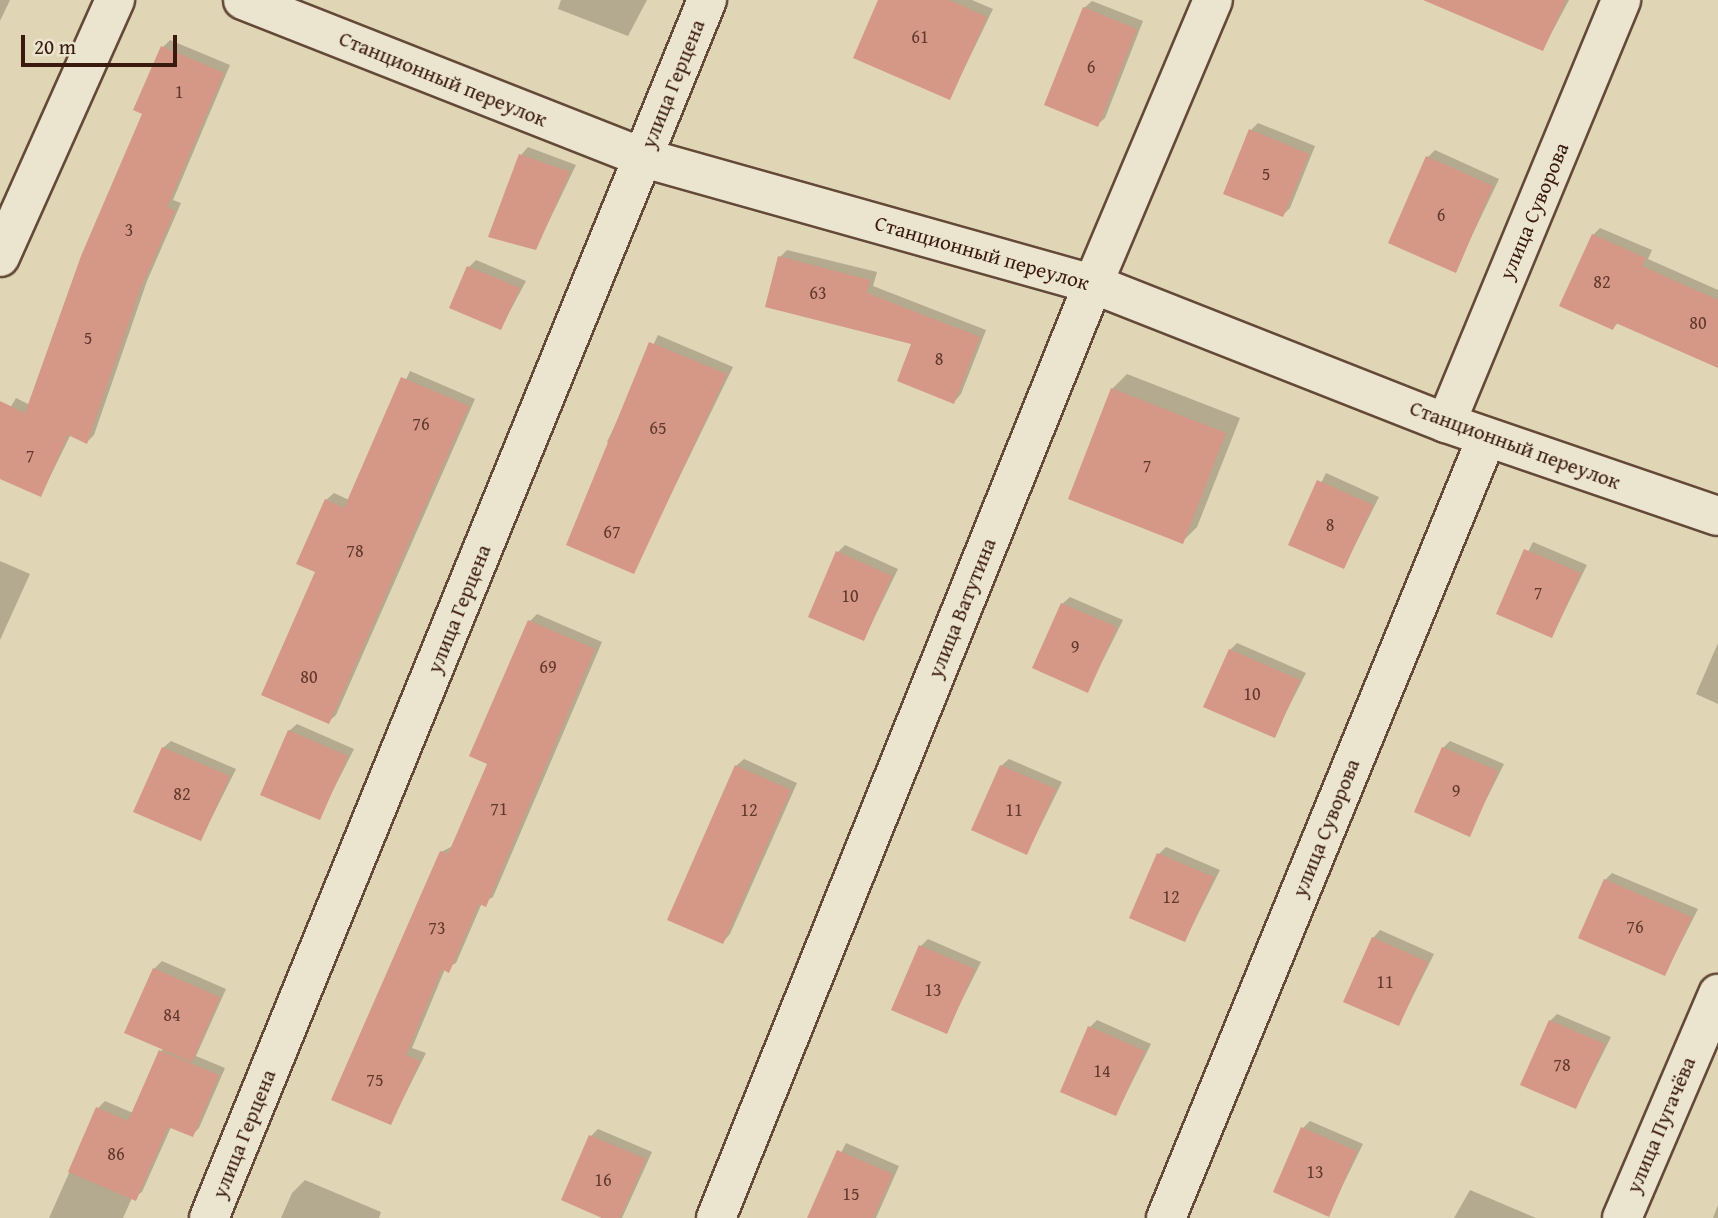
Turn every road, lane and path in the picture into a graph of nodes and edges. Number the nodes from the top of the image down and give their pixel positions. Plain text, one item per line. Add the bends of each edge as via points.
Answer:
1 (115, 0) edge
2 (243, 0) edge
3 (707, 0) edge
4 (1213, 0) edge
5 (1622, 0) edge
6 (644, 158) junction
7 (0, 257) edge
8 (1093, 284) junction
9 (1446, 423) junction
10 (1487, 437) junction
11 (1718, 516) edge
12 (1718, 993) edge
13 (209, 1218) edge
14 (716, 1218) edge
15 (1166, 1218) edge
16 (1622, 1218) edge

1 - 7 street
2 - 6 street, Станционный переулок
3 - 6 street, улица Герцена
4 - 8 street, улица Ватутина
5 - 9 street, улица Суворова
6 - 8 street, Станционный переулок
6 - 13 street, улица Герцена
8 - 9 street, Станционный переулок
8 - 14 street, улица Ватутина
9 - 10 street, Станционный переулок
10 - 11 street, Станционный переулок
10 - 15 street, улица Суворова
12 - 16 street, улица Пугачёва

